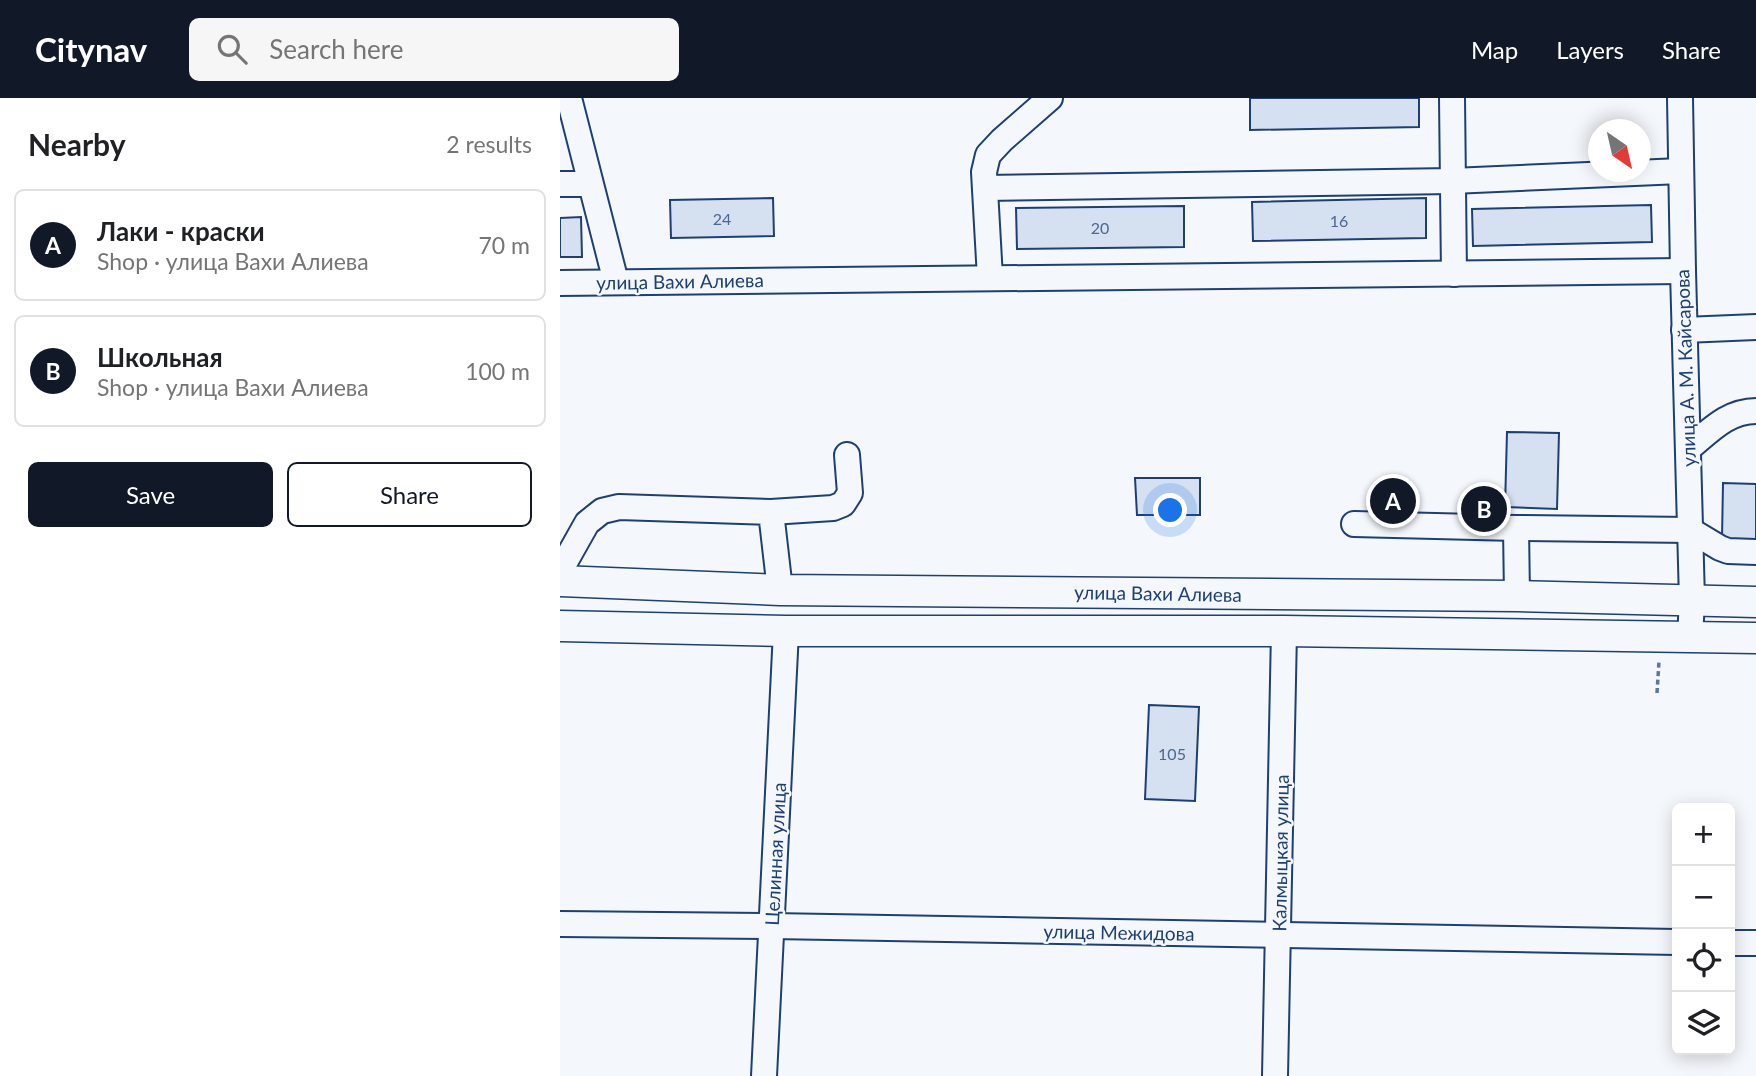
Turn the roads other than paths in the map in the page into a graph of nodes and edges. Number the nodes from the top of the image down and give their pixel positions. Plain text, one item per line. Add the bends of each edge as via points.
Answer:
1 (569, 98) edge
2 (1050, 98) edge
3 (1452, 98) edge
4 (1680, 98) edge
5 (1681, 171) junction
6 (1452, 181) junction
7 (560, 184) edge
8 (590, 184) junction
9 (985, 188) junction
10 (1683, 271) junction
11 (1454, 274) junction
12 (990, 278) junction
13 (616, 282) junction
14 (560, 283) edge
15 (1756, 327) edge
16 (1684, 330) junction
17 (1756, 411) edge
18 (1688, 449) junction
19 (847, 456) dead end
20 (771, 512) junction
21 (1354, 524) dead end
22 (1516, 528) junction
23 (1690, 530) junction
24 (1756, 552) edge
25 (560, 571) edge
26 (560, 580) edge
27 (780, 590) junction
28 (1517, 596) junction
29 (1692, 600) junction
30 (1756, 602) edge
31 (560, 626) edge
32 (786, 631) junction
33 (1284, 631) junction
34 (1690, 638) junction
35 (1756, 638) edge
36 (560, 924) edge
37 (772, 926) junction
38 (1278, 936) junction
39 (1672, 942) edge
40 (1735, 943) edge
41 (1756, 943) edge
42 (764, 1076) edge
43 (1275, 1076) edge

1 - 8 street
2 - 9 street via 988,155
3 - 6 street
4 - 5 street, улица А. М. Кайсарова
5 - 6 street
5 - 10 street, улица А. М. Кайсарова
6 - 9 street
6 - 11 street
7 - 8 street
8 - 13 street
9 - 12 street
10 - 11 street, улица Вахи Алиева
10 - 16 street, улица А. М. Кайсарова
11 - 12 street, улица Вахи Алиева
12 - 13 street, улица Вахи Алиева
13 - 14 street, улица Вахи Алиева
15 - 16 street
16 - 18 street, улица А. М. Кайсарова
17 - 18 street via 1727,417
18 - 23 street, улица А. М. Кайсарова
19 - 20 street via 850,494 843,504
20 - 25 street via 619,507 602,511 587,523
20 - 27 street
21 - 22 street
22 - 23 street
22 - 28 street
23 - 24 street via 1728,551
23 - 29 street, улица А. М. Кайсарова
26 - 27 main road, улица Вахи Алиева
27 - 28 main road, улица Вахи Алиева
28 - 29 main road, улица Вахи Алиева
29 - 30 main road, улица Вахи Алиева
29 - 34 street, улица А. М. Кайсарова
31 - 32 main road, улица Вахи Алиева
32 - 33 main road, улица Вахи Алиева
32 - 37 street, Целинная улица
33 - 34 main road, улица Вахи Алиева
33 - 38 street, Калмыцкая улица
34 - 35 main road, улица Вахи Алиева
36 - 37 street, улица Межидова
37 - 38 street, улица Межидова
37 - 42 street, Целинная улица
38 - 39 street, улица Межидова
38 - 43 street, Калмыцкая улица
40 - 41 street

